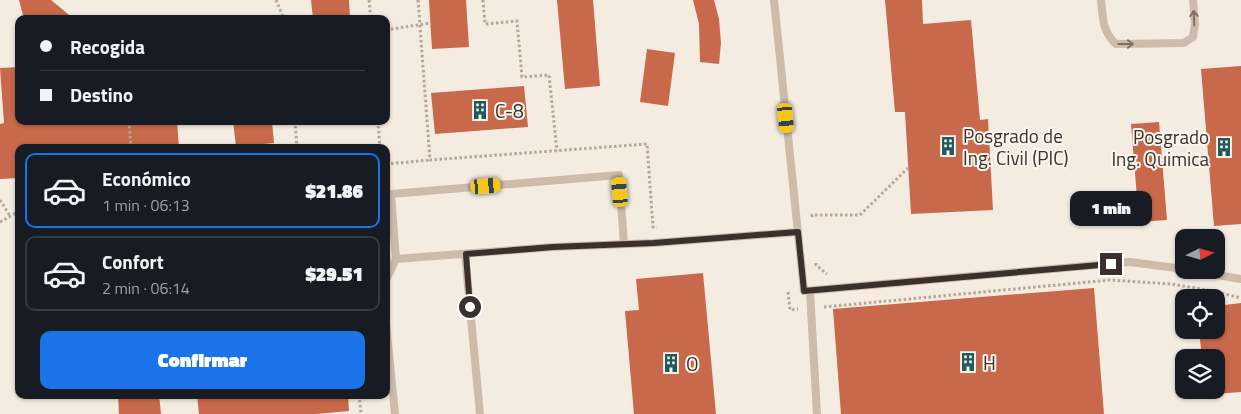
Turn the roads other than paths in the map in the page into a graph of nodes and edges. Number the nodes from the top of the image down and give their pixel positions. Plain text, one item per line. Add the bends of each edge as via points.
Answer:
1 (774, 0) edge
2 (1101, 0) edge
3 (1193, 0) edge
4 (798, 232) junction
5 (624, 244) junction
6 (466, 254) junction
7 (396, 259) junction
8 (1175, 268) edge
9 (390, 272) edge
10 (1225, 276) edge
11 (1241, 279) edge
12 (810, 291) junction
13 (390, 364) edge
14 (395, 414) edge
15 (480, 414) edge
16 (817, 414) edge

1 - 4 lane
2 -> 3 lane via 1104,27 1116,44 1184,42 1193,37
4 - 5 lane
4 - 12 lane via 804,291
5 - 6 lane
5 - 7 lane via 618,175 391,194
6 - 7 lane
6 - 15 lane
7 - 9 lane
8 - 12 lane via 1130,262
10 - 11 lane
12 - 16 lane
13 - 14 lane

